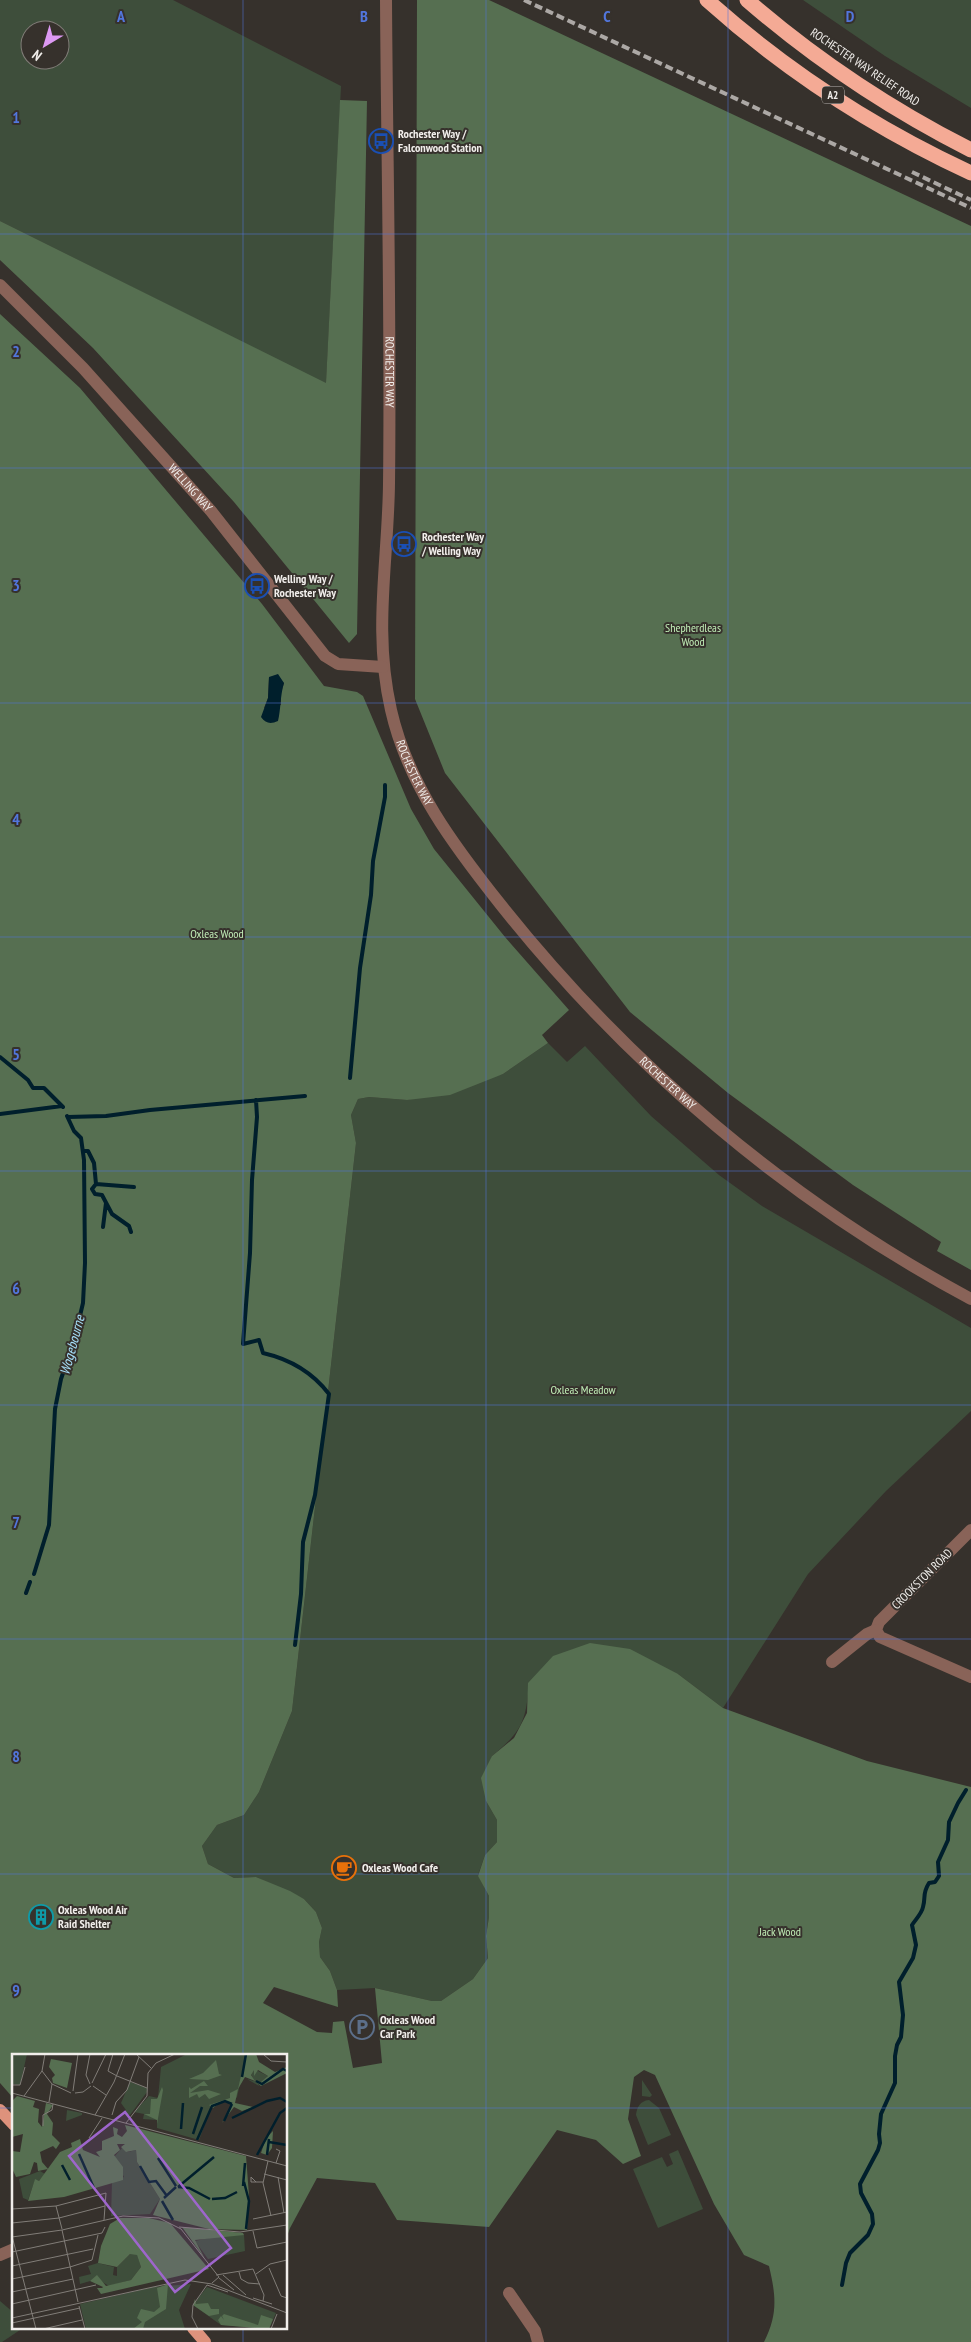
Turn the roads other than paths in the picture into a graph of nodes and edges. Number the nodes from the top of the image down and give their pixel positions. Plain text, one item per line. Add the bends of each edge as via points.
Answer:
1 (386, 0) edge
2 (707, 0) edge
3 (747, 0) edge
4 (971, 150) edge
5 (971, 172) edge
6 (0, 286) edge
7 (383, 667) junction
8 (971, 1299) edge
9 (971, 1530) edge
10 (876, 1630) junction
11 (832, 1662) dead end
12 (971, 1677) edge
13 (0, 2110) edge
14 (12, 2124) edge
15 (12, 2250) edge
16 (0, 2255) edge
17 (509, 2293) dead end
18 (196, 2330) edge
19 (205, 2342) edge
20 (538, 2342) edge

1 - 7 street, ROCHESTER WAY via 389,487 381,619
2 - 5 highway, A2 via 767,49 845,103 892,132
3 - 4 highway, ROCHESTER WAY RELIEF ROAD / A2 via 888,103
6 - 7 street, WELLING WAY via 83,368 211,511 325,656 338,664
7 - 8 street, ROCHESTER WAY via 403,751 416,784 444,829 517,926 614,1035 739,1146 795,1188 894,1255
9 - 10 street, CROOKSTON ROAD via 879,1622
10 - 11 street, CROOKSTON ROAD
10 - 12 street via 880,1638
13 - 14 main road
15 - 16 street
17 - 20 street via 535,2330
18 - 19 main road

